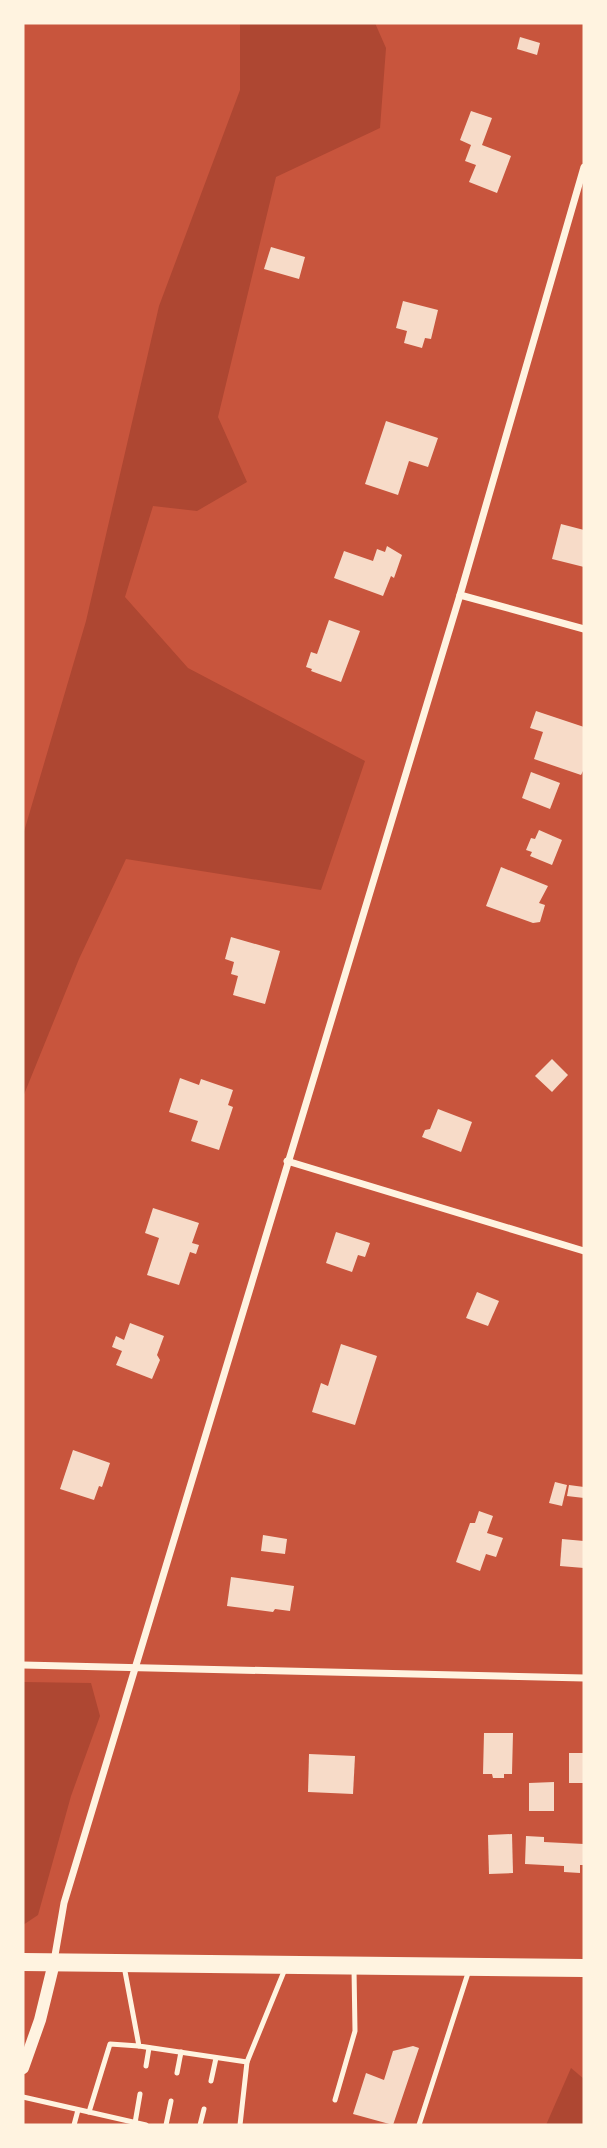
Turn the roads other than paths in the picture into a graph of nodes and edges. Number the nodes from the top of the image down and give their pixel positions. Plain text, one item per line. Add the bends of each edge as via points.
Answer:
1 (584, 167) edge
2 (460, 595) junction
3 (584, 629) edge
4 (287, 1161) junction
5 (584, 1251) edge
6 (23, 1665) edge
7 (134, 1667) junction
8 (584, 1678) edge
9 (23, 1962) edge
10 (54, 1963) junction
11 (123, 1963) junction
12 (287, 1965) junction
13 (354, 1966) junction
14 (470, 1967) junction
15 (584, 1968) edge
16 (139, 2046) junction
17 (149, 2048) junction
18 (181, 2053) junction
19 (216, 2058) junction
20 (247, 2062) junction
21 (146, 2066) dead end
22 (23, 2068) edge
23 (177, 2073) dead end
24 (211, 2081) dead end
25 (141, 2095) dead end
26 (23, 2097) edge
27 (335, 2100) dead end
28 (171, 2101) dead end
29 (204, 2109) dead end
30 (78, 2110) junction
31 (89, 2112) junction
32 (118, 2122) edge
33 (135, 2123) junction
34 (74, 2125) edge
35 (146, 2125) edge
36 (166, 2125) edge
37 (200, 2125) edge
38 (240, 2125) edge
39 (419, 2125) edge

1 - 2 street
2 - 3 street
2 - 4 street
4 - 5 street
4 - 7 street
6 - 7 street
7 - 8 street
7 - 10 street via 64,1903
9 - 10 main road
10 - 11 main road
10 - 22 street
11 - 12 main road
11 - 16 lane
12 - 13 main road
12 - 20 lane
13 - 14 main road
13 - 27 lane via 355,2031
14 - 15 main road
14 - 39 lane
16 - 17 lane
16 - 31 lane via 110,2044
17 - 18 lane
17 - 21 lane
18 - 19 lane
18 - 23 lane
19 - 20 lane
19 - 24 lane
20 - 38 lane
25 - 33 lane
26 - 30 lane
28 - 36 lane
29 - 37 lane
30 - 31 lane
30 - 34 lane
31 - 32 lane
32 - 33 lane
33 - 35 lane

